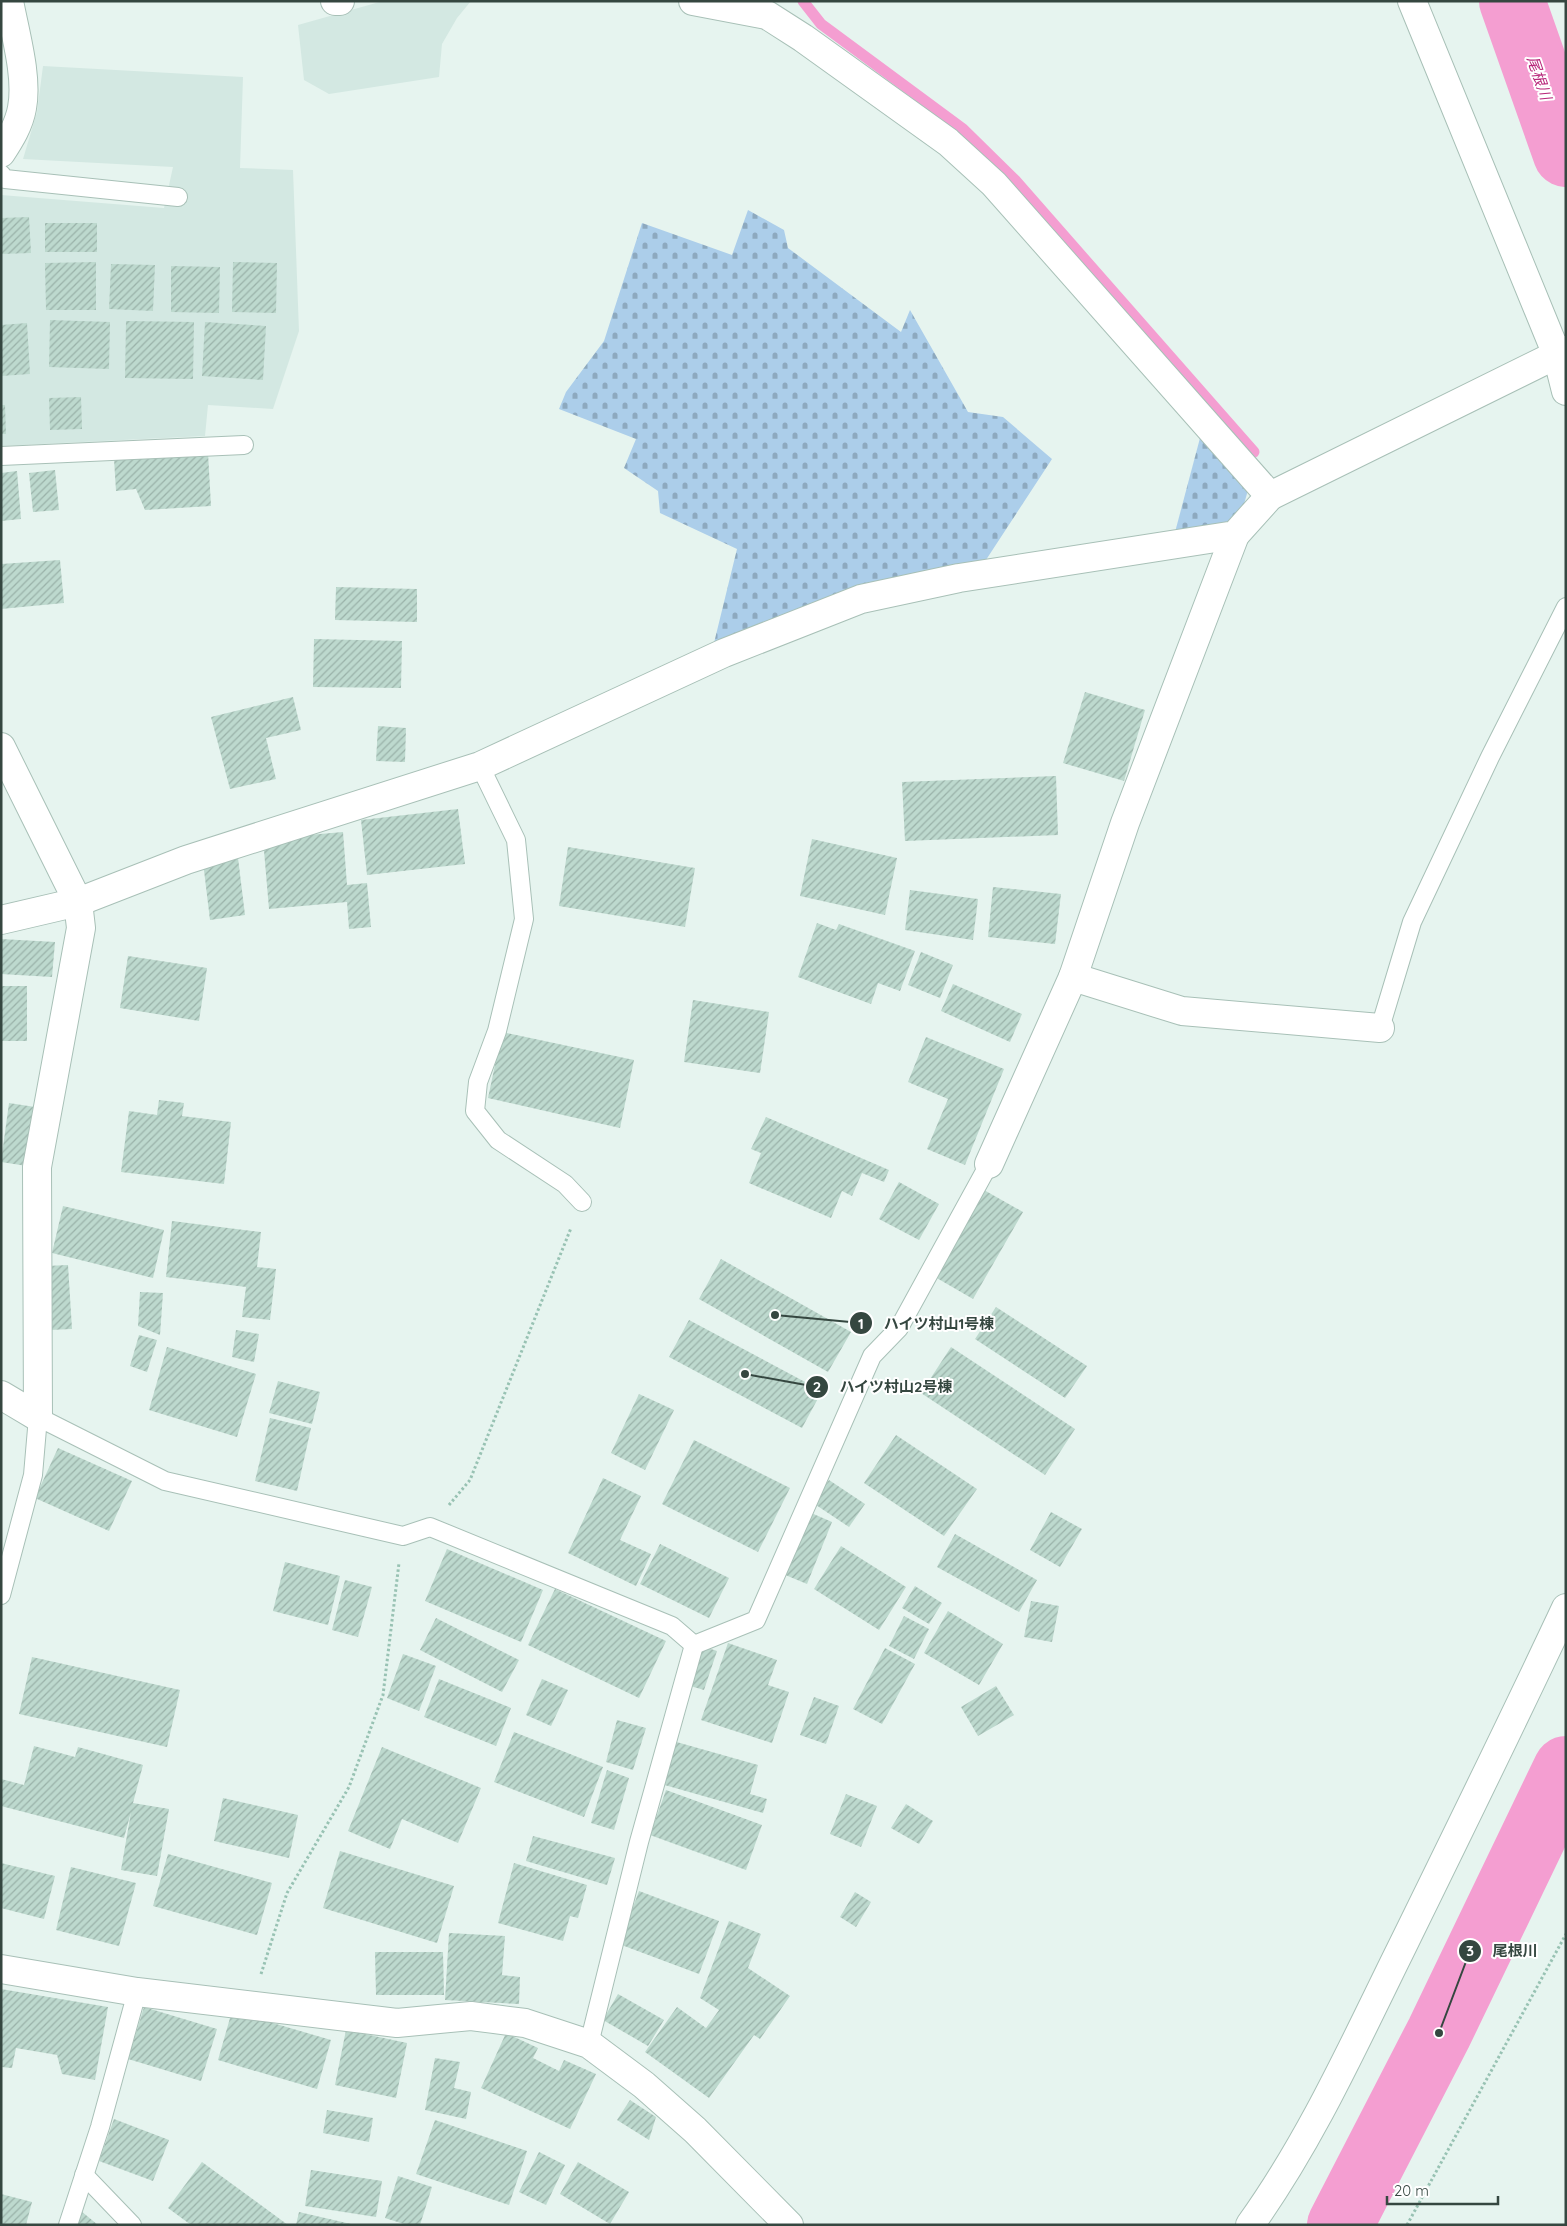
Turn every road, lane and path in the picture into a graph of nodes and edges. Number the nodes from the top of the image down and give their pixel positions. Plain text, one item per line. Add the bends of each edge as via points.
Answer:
1 (10, 1) edge
2 (335, 1) edge
3 (340, 1) edge
4 (693, 1) edge
5 (1412, 1) edge
6 (1, 153) edge
7 (1, 174) edge
8 (178, 197) dead end
9 (1561, 353) edge
10 (1566, 391) edge
11 (244, 445) dead end
12 (1, 456) edge
13 (1270, 496) junction
14 (1235, 535) junction
15 (1566, 607) edge
16 (1, 747) edge
17 (480, 766) junction
18 (78, 902) junction
19 (1, 920) edge
20 (1073, 977) junction
21 (1380, 1028) joint
22 (988, 1164) joint
23 (582, 1202) joint
24 (1, 1395) edge
25 (38, 1417) junction
26 (430, 1527) junction
27 (403, 1536) junction
28 (1, 1595) edge
29 (1566, 1608) edge
30 (694, 1645) junction
31 (1566, 1934) edge
32 (1, 1969) edge
33 (137, 1992) junction
34 (251, 2005) junction
35 (589, 2044) junction
36 (84, 2176) junction
37 (68, 2225) edge
38 (132, 2225) edge
39 (789, 2225) edge
40 (1250, 2225) edge
41 (1407, 2225) edge

1 - 6 street via 23,82 22,108 14,132
2 - 3 street
4 - 13 street via 767,15 948,142 994,184
5 - 9 street
7 - 8 lane via 6,179
9 - 10 street
9 - 13 street
11 - 12 lane
13 - 14 street
14 - 17 street via 959,578 861,599 724,653
14 - 20 street via 1125,823
15 - 21 lane via 1412,922
16 - 18 street
17 - 18 street via 186,860
17 - 23 lane via 516,840 524,919 497,1031 478,1082 475,1111 498,1140 565,1184
18 - 19 street
18 - 25 street via 81,928 37,1167
20 - 21 street via 1182,1011
20 - 22 street
22 - 30 lane via 899,1328 872,1356 756,1620
23 - 26 path via 470,1480
24 - 25 street
25 - 27 lane via 165,1481
25 - 28 lane via 33,1475
26 - 27 lane
26 - 30 lane via 672,1626
27 - 34 path via 383,1695 349,1787 287,1893
29 - 40 street via 1345,2062 1280,2183
30 - 35 lane via 639,1842
31 - 41 path
32 - 33 street
33 - 34 street
33 - 36 lane
34 - 35 street via 397,2023 470,2016 526,2023
35 - 39 street via 644,2085 688,2124
36 - 37 lane
36 - 38 lane

